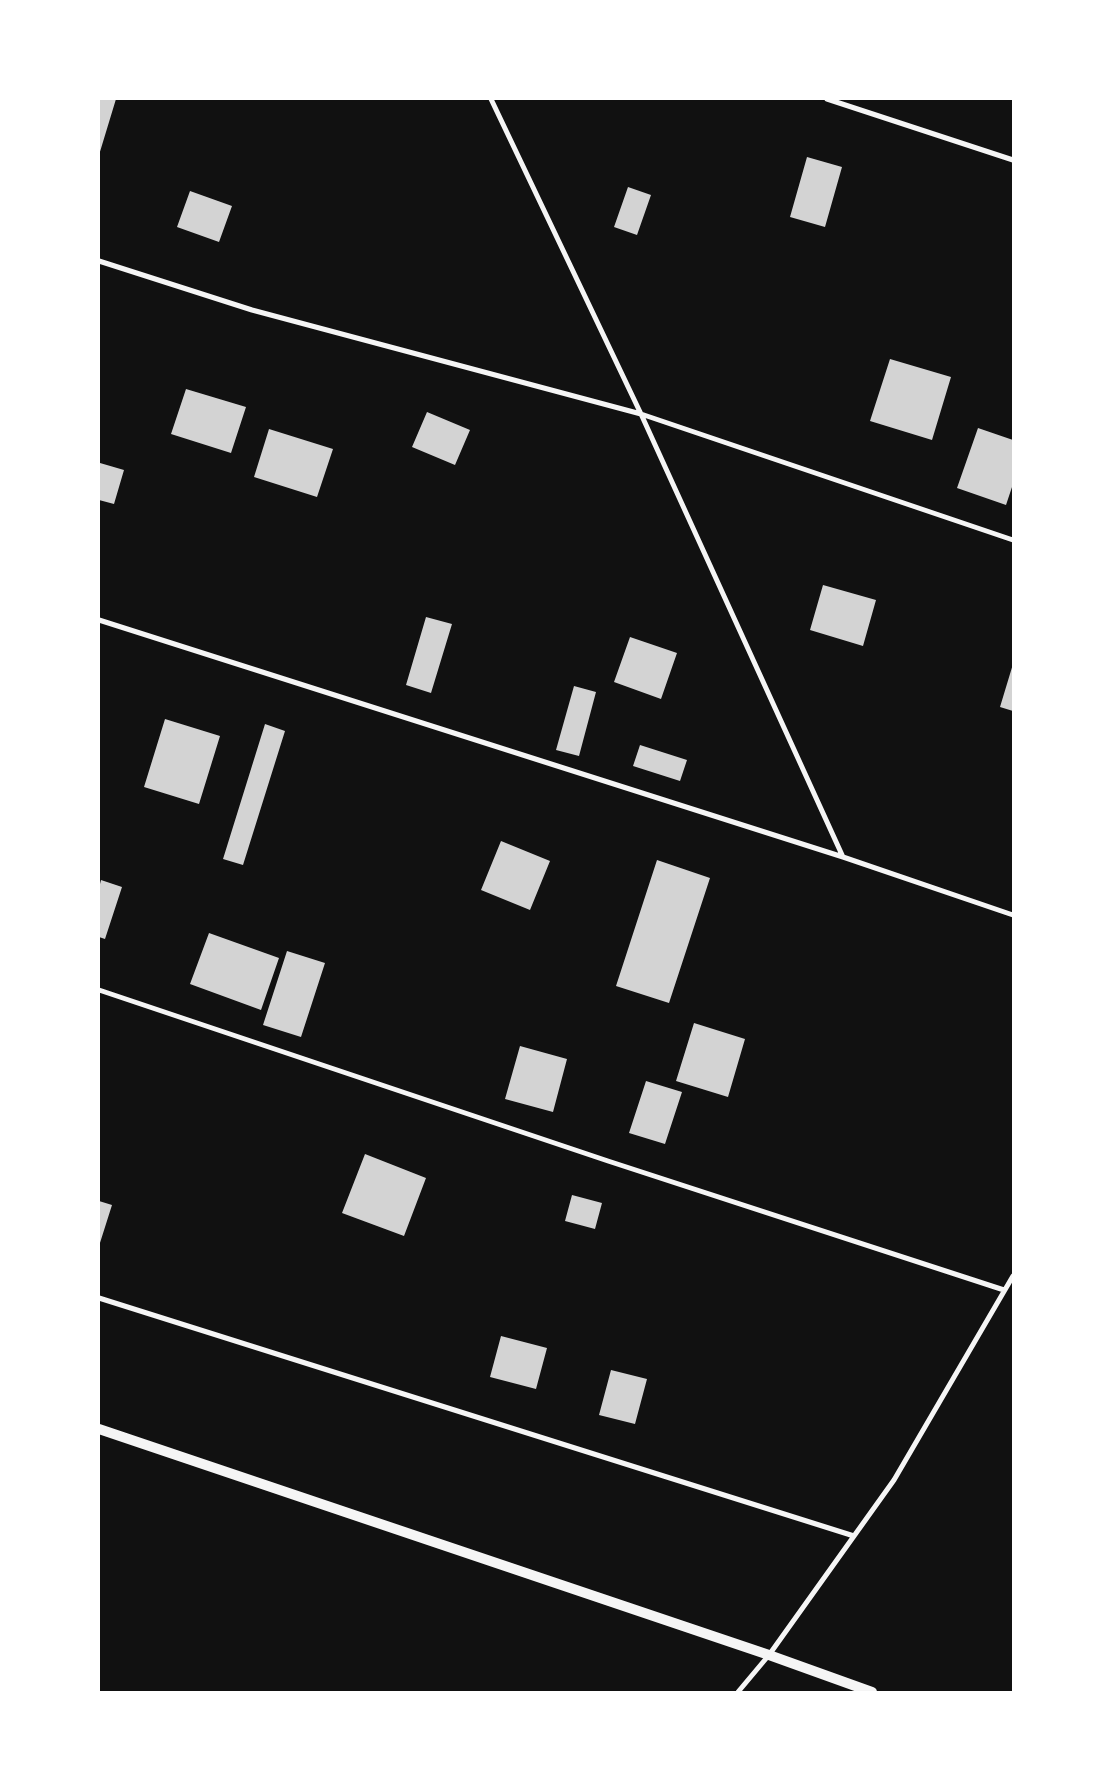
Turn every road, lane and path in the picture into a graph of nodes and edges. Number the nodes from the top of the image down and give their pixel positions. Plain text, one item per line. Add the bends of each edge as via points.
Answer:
1 (490, 99) edge
2 (827, 99) edge
3 (1013, 160) edge
4 (99, 261) edge
5 (642, 414) junction
6 (1013, 540) edge
7 (99, 620) edge
8 (843, 857) junction
9 (1013, 915) edge
10 (99, 990) edge
11 (1013, 1276) edge
12 (1004, 1290) junction
13 (99, 1298) edge
14 (99, 1430) edge
15 (854, 1536) junction
16 (769, 1655) junction
17 (738, 1692) edge
18 (872, 1692) edge

1 - 5 street
2 - 3 street
4 - 5 street via 252,310
5 - 6 street
5 - 8 street
7 - 8 street
8 - 9 street
10 - 12 street
11 - 12 street
12 - 15 street via 894,1480
13 - 15 street
14 - 16 main road
15 - 16 street
16 - 17 street
16 - 18 main road

